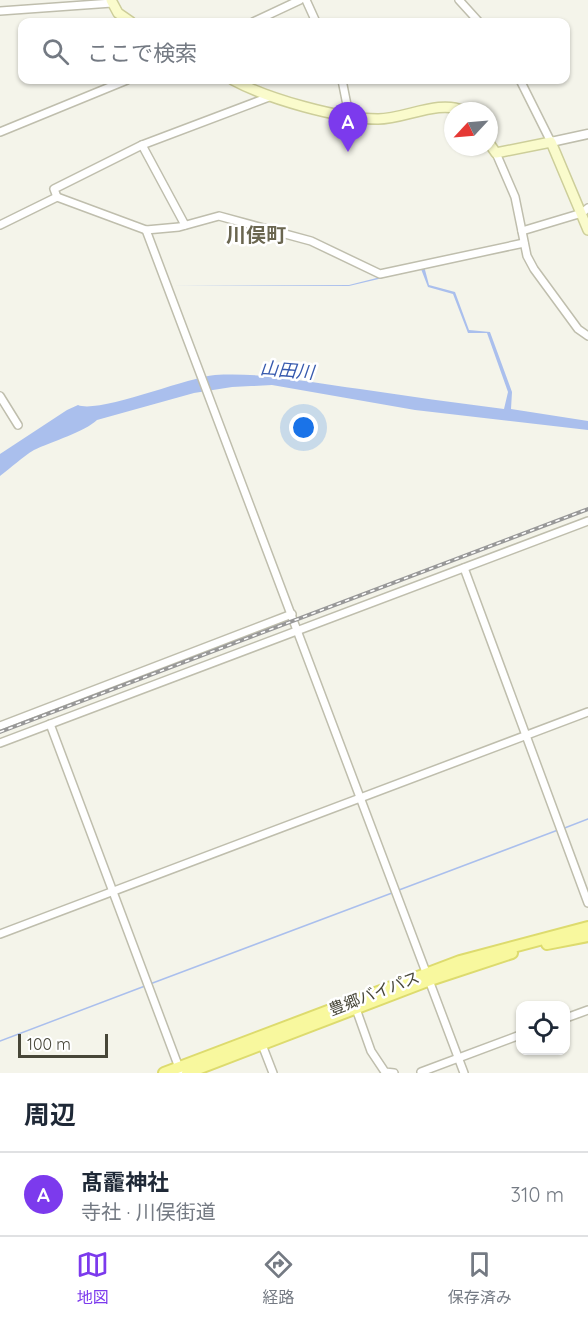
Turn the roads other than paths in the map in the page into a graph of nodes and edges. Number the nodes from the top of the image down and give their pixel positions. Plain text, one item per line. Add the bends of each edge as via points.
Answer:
1 (300, 0) edge
2 (306, 0) edge
3 (459, 0) edge
4 (111, 2) edge
5 (0, 11) edge
6 (125, 18) edge
7 (262, 18) edge
8 (314, 18) edge
9 (475, 18) edge
10 (117, 84) edge
11 (241, 84) edge
12 (343, 84) edge
13 (522, 84) edge
14 (269, 97) junction
15 (444, 108) edge
16 (349, 115) junction
17 (0, 132) edge
18 (588, 134) edge
19 (551, 142) junction
20 (142, 145) junction
21 (498, 153) edge
22 (497, 156) edge
23 (57, 197) junction
24 (585, 211) edge
25 (0, 225) edge
26 (185, 225) junction
27 (146, 230) junction
28 (588, 230) edge
29 (522, 231) junction
30 (524, 243) junction
31 (588, 336) edge
32 (0, 396) edge
33 (18, 425) dead end
34 (588, 521) edge
35 (464, 568) junction
36 (292, 614) junction
37 (298, 631) junction
38 (588, 711) edge
39 (50, 724) junction
40 (0, 726) edge
41 (527, 736) junction
42 (0, 743) edge
43 (361, 797) junction
44 (112, 891) junction
45 (588, 903) edge
46 (588, 927) edge
47 (0, 934) edge
48 (588, 936) edge
49 (428, 976) junction
50 (354, 1005) junction
51 (588, 1010) edge
52 (570, 1017) edge
53 (516, 1037) edge
54 (261, 1040) junction
55 (458, 1059) junction
56 (182, 1071) edge
57 (385, 1072) edge
58 (164, 1073) edge
59 (273, 1073) edge
60 (394, 1073) edge
61 (416, 1073) edge
62 (422, 1073) edge
63 (464, 1073) edge

1 - 7 street
2 - 8 street
3 - 9 street
4 - 5 street
4 - 6 main road
10 - 17 street
11 - 14 main road
12 - 16 street
13 - 19 street
14 - 16 main road
14 - 20 street
15 - 16 main road via 377,119
18 - 19 street
19 - 21 main road
19 - 24 main road
20 - 23 street via 54,189
20 - 26 street
22 - 29 street via 515,197
23 - 25 street
23 - 27 street
24 - 28 main road
24 - 29 street
26 - 27 street
26 - 30 street via 219,216 311,241 380,274
27 - 36 street
29 - 30 street
30 - 31 street via 534,269 578,329
32 - 33 street
34 - 35 street
35 - 37 street
35 - 41 street
36 - 37 street
36 - 40 street
37 - 39 street
37 - 43 street
38 - 41 street
39 - 42 street
39 - 44 street
41 - 43 street
41 - 45 street
43 - 44 street
43 - 49 street
44 - 47 street
44 - 56 street
46 - 49 main road, 豊郷バイパス via 486,952
48 - 49 main road, 豊郷バイパス
49 - 50 main road, 豊郷バイパス
49 - 55 street
50 - 54 main road, 豊郷バイパス
50 - 57 street via 371,1051
51 - 52 street
53 - 55 street
54 - 56 main road, 豊郷バイパス
54 - 59 street
55 - 62 street
55 - 63 street
56 - 58 main road, 豊郷バイパス
57 - 60 street
61 - 62 street

